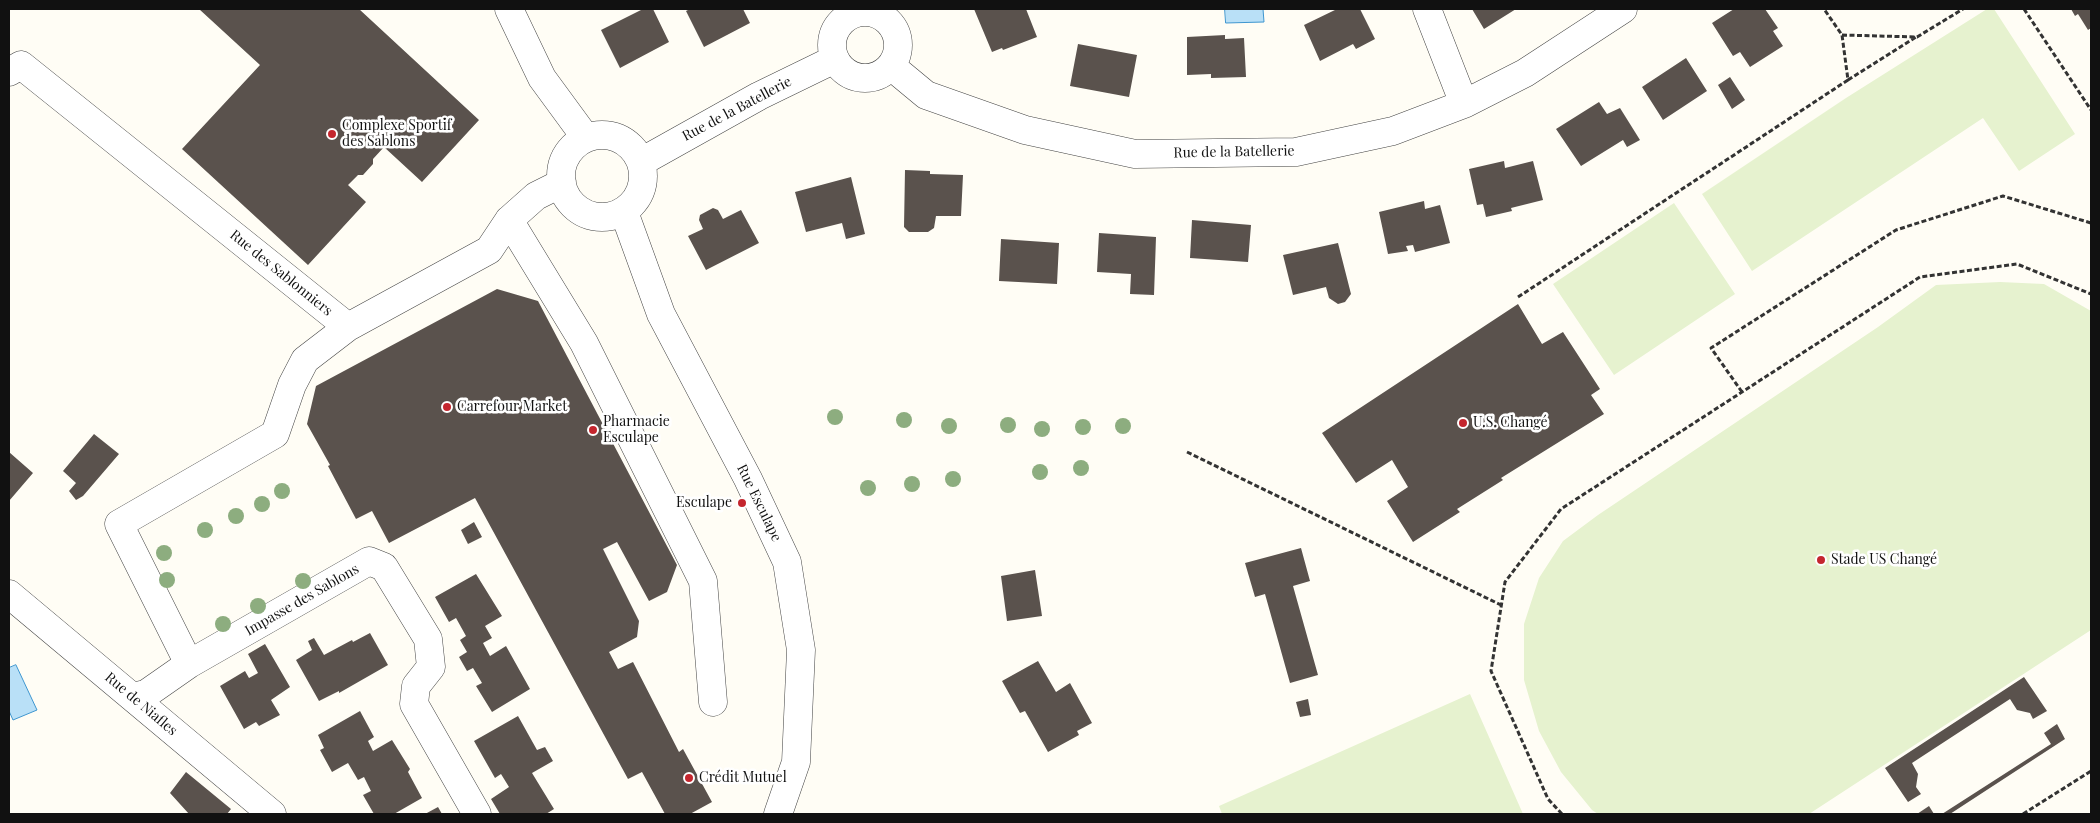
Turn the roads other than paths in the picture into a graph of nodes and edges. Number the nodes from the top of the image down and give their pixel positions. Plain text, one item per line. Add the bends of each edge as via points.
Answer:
1 (509, 9) edge
2 (1427, 9) edge
3 (1623, 9) edge
4 (845, 13) edge
5 (889, 14) edge
6 (835, 59) junction
7 (891, 66) junction
8 (9, 72) edge
9 (1464, 104) junction
10 (586, 138) junction
11 (641, 162) junction
12 (562, 183) junction
13 (624, 212) junction
14 (509, 220) junction
15 (348, 327) junction
16 (9, 594) edge
17 (189, 664) junction
18 (133, 697) junction
19 (713, 702) dead end
20 (272, 814) edge
21 (477, 814) edge
22 (778, 814) edge

1 - 10 street via 542,78
2 - 9 street
3 - 9 street, Rue de la Batellerie via 1524,73
4 - 5 street
4 - 6 street via 832,40
5 - 7 street via 898,47
6 - 7 street via 850,75 860,78 872,78
6 - 11 street, Rue de la Batellerie via 759,96
7 - 9 street, Rue de la Batellerie via 926,95 1024,130 1135,154 1296,152 1394,131
8 - 15 street, Rue des Sablonniers via 21,65
10 - 11 street via 612,136 629,146
10 - 12 street via 566,156 561,169
11 - 13 street via 644,176 641,190
12 - 13 street via 574,207 585,214 598,218
12 - 14 street via 536,196
13 - 22 street, Rue Esculape via 662,314 748,479 787,562 801,650 796,762
14 - 15 street via 488,250
14 - 19 street via 584,343 703,581
15 - 17 street via 305,360 275,434 119,524
16 - 18 street, Rue de Niafles
17 - 18 street, Impasse des Sablons via 146,694
17 - 21 street, Impasse des Sablons via 369,561 384,568 428,639 430,667 416,686 414,704
18 - 20 street, Rue de Niafles

